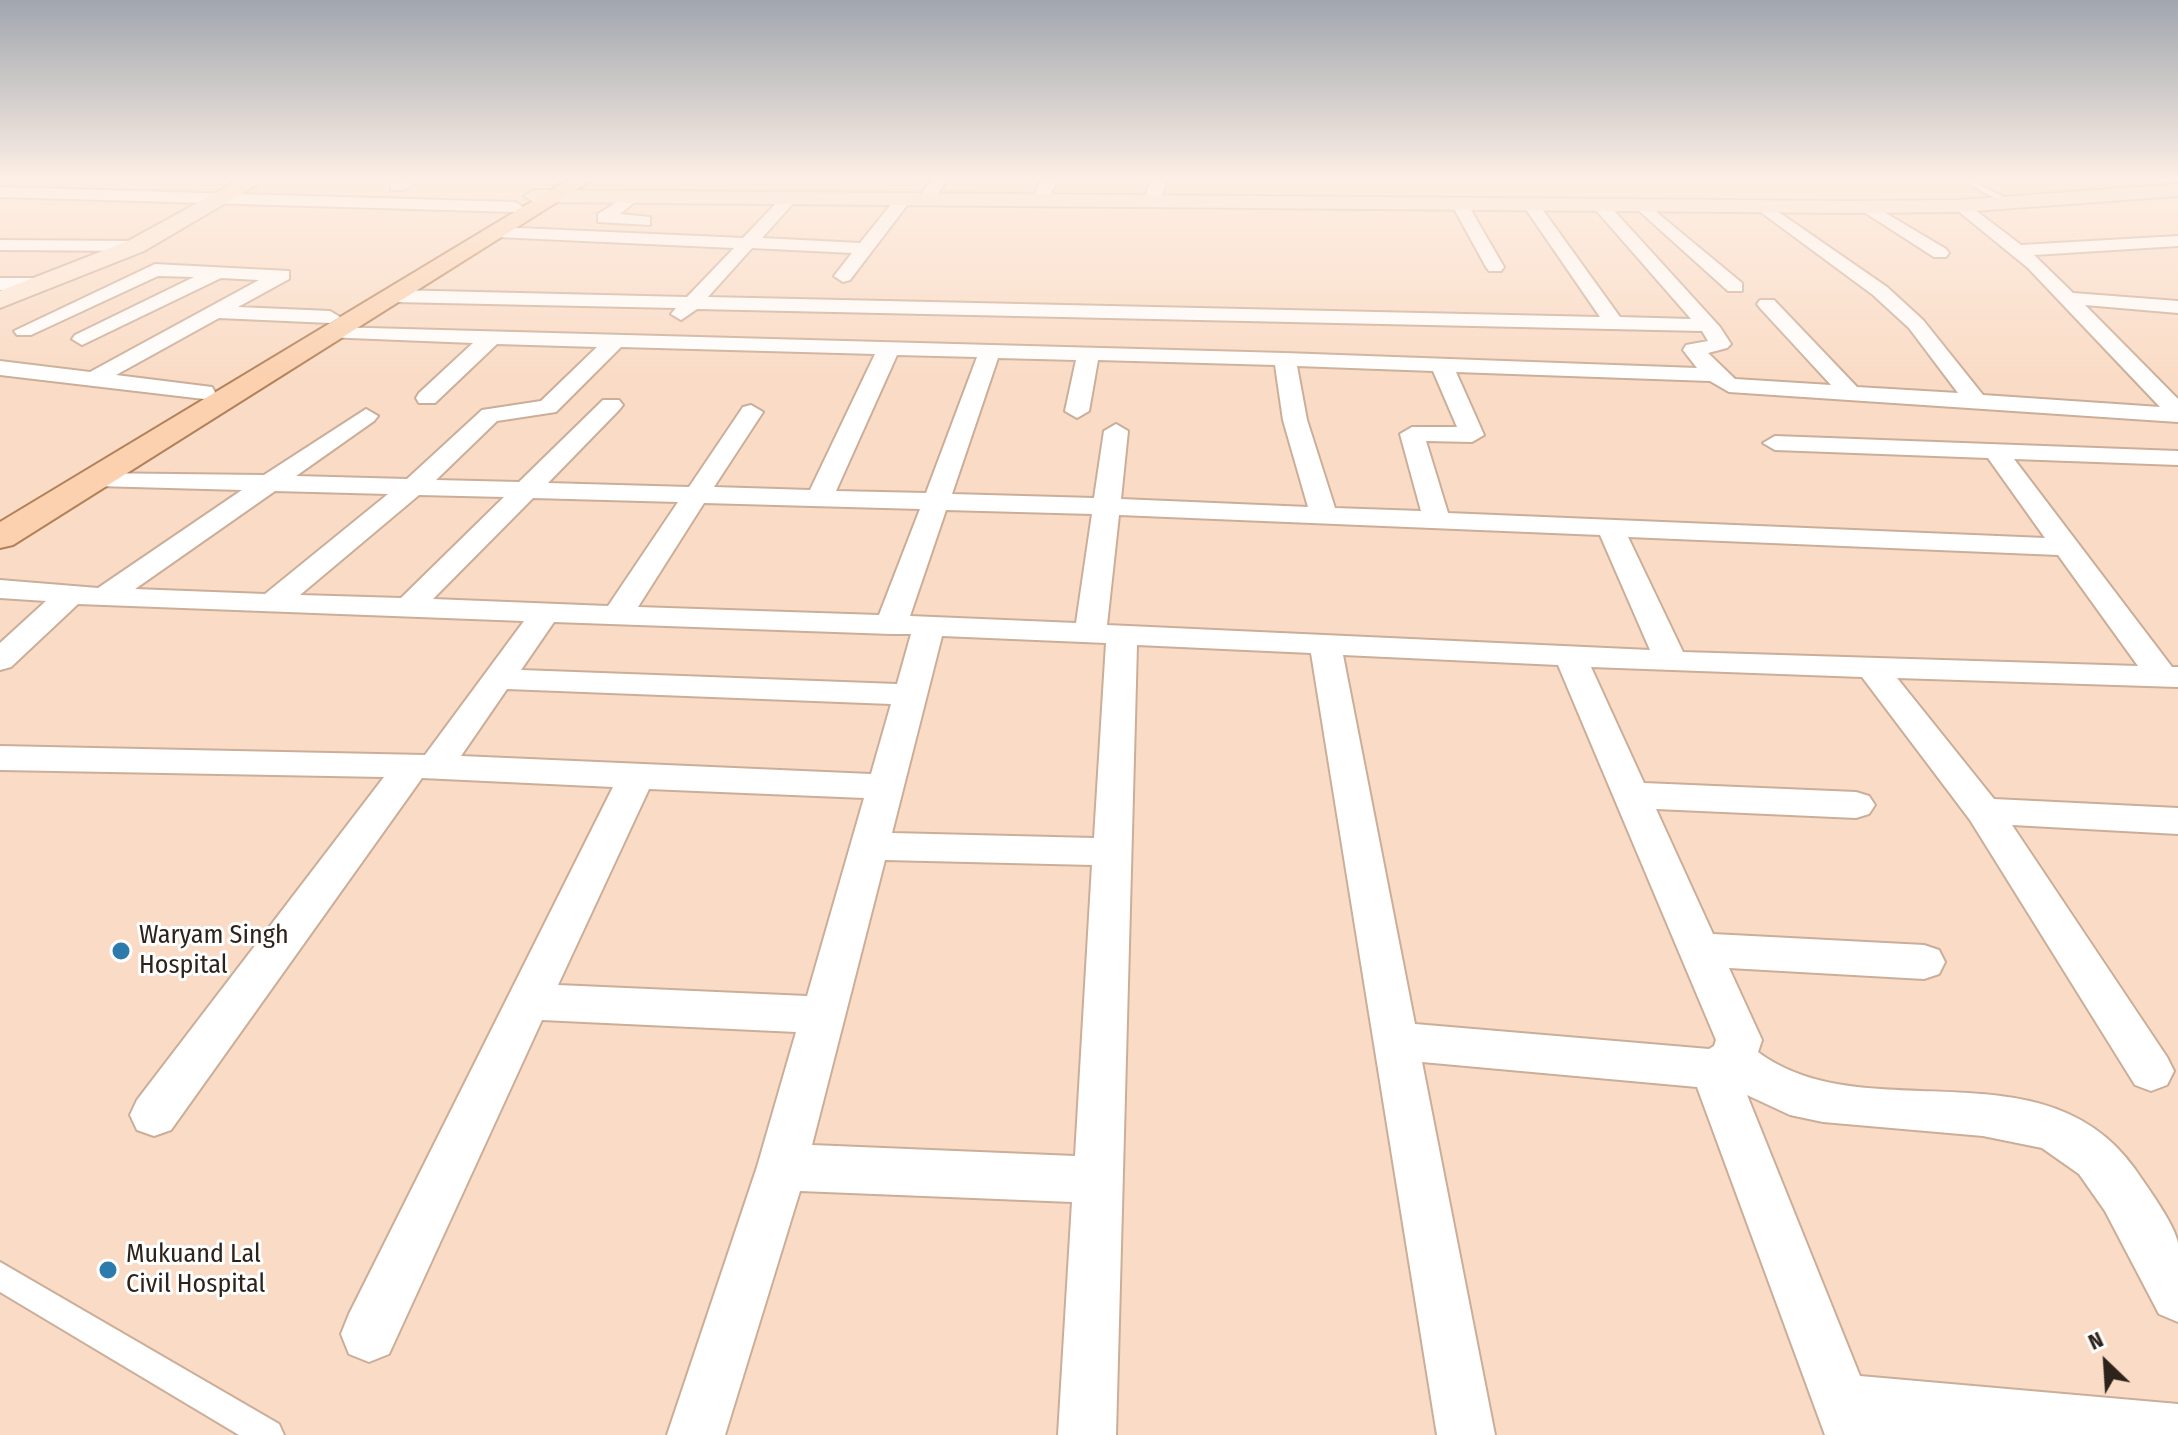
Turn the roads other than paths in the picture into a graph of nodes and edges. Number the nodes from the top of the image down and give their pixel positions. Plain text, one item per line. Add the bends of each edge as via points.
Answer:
1 (0, 245) edge
2 (460, 245) edge
3 (476, 245) edge
4 (744, 245) edge
5 (792, 245) edge
6 (865, 245) edge
7 (1483, 245) edge
8 (1559, 245) edge
9 (1636, 245) edge
10 (1687, 245) edge
11 (1816, 245) edge
12 (1927, 245) edge
13 (2010, 245) edge
14 (2118, 245) edge
15 (2154, 245) edge
16 (136, 246) joint
17 (862, 248) junction
18 (2018, 251) junction
19 (1940, 253) dead end
20 (2178, 263) edge
21 (1495, 267) dead end
22 (223, 270) junction
23 (843, 276) dead end
24 (0, 284) edge
25 (41, 284) junction
26 (1735, 287) dead end
27 (394, 296) junction
28 (2068, 298) junction
29 (0, 300) edge
30 (690, 303) junction
31 (1767, 304) dead end
32 (2178, 307) edge
33 (218, 312) junction
34 (1615, 324) junction
35 (331, 325) junction
36 (1708, 325) junction
37 (492, 337) junction
38 (82, 339) junction
39 (616, 340) junction
40 (658, 342) junction
41 (152, 347) junction
42 (889, 348) junction
43 (990, 351) junction
44 (1088, 354) junction
45 (1285, 359) junction
46 (1442, 366) junction
47 (0, 368) edge
48 (26, 370) junction
49 (2141, 371) junction
50 (2178, 374) edge
51 (1715, 375) junction
52 (93, 379) junction
53 (0, 382) edge
54 (1848, 390) junction
55 (204, 392) junction
56 (427, 398) dead end
57 (1974, 399) junction
58 (611, 405) dead end
59 (1077, 411) dead end
60 (751, 412) dead end
61 (2178, 414) edge
62 (366, 416) dead end
63 (1116, 431) dead end
64 (1775, 443) dead end
65 (1995, 451) junction
66 (2178, 458) edge
67 (96, 478) junction
68 (270, 483) junction
69 (413, 487) junction
70 (525, 490) junction
71 (697, 494) junction
72 (819, 498) junction
73 (938, 502) junction
74 (1104, 506) junction
75 (0, 512) edge
76 (1324, 516) junction
77 (1437, 521) junction
78 (1611, 529) junction
79 (0, 537) edge
80 (2063, 547) junction
81 (0, 589) edge
82 (70, 595) junction
83 (104, 597) junction
84 (272, 603) junction
85 (408, 608) junction
86 (545, 613) junction
87 (617, 615) junction
88 (910, 626) junction
89 (1106, 634) junction
90 (1325, 645) junction
91 (1570, 656) junction
92 (0, 660) edge
93 (1671, 661) junction
94 (1871, 667) junction
95 (2170, 677) edge
96 (497, 679) junction
97 (911, 695) junction
98 (0, 758) edge
99 (424, 766) junction
100 (636, 778) junction
101 (885, 787) junction
102 (1633, 795) junction
103 (1856, 805) dead end
104 (1983, 811) junction
105 (2178, 821) edge
106 (869, 846) junction
107 (1111, 852) junction
108 (1702, 950) junction
109 (1924, 962) dead end
110 (528, 1002) junction
111 (823, 1015) junction
112 (1397, 1041) junction
113 (1723, 1064) junction
114 (2151, 1071) dead end
115 (154, 1115) dead end
116 (782, 1167) junction
117 (1096, 1180) junction
118 (0, 1276) edge
119 (2178, 1295) edge
120 (369, 1334) dead end
121 (1847, 1419) edge
122 (2178, 1433) edge
123 (268, 1435) edge
124 (696, 1435) edge
125 (1087, 1435) edge
126 (1466, 1435) edge

1 - 16 street
2 - 35 main road
3 - 27 main road
4 - 30 street
5 - 17 street
6 - 17 street
7 - 21 street
8 - 34 street
9 - 36 street
10 - 26 street
11 - 57 street via 1916,324
12 - 19 street
13 - 18 street
14 - 18 street
15 - 20 street
16 - 25 street
17 - 23 street
18 - 28 street
22 - 33 street via 282,275
22 - 38 street
22 - 38 street via 155,270 24,331
24 - 25 street
25 - 29 street
27 - 30 street
27 - 35 main road
28 - 32 street
28 - 49 street
30 - 34 street
30 - 40 street
31 - 54 street
33 - 35 street
33 - 41 street
34 - 36 street
35 - 37 street
35 - 55 main road
35 - 67 main road
36 - 51 street via 1720,344 1694,350
37 - 39 street
37 - 56 street
38 - 41 street
39 - 40 street
39 - 69 street via 548,407 490,415
40 - 42 street
41 - 52 street
42 - 43 street
42 - 72 street
43 - 44 street
43 - 73 street
44 - 45 street
44 - 59 street
45 - 46 street
45 - 76 street via 1295,420
46 - 51 street
46 - 77 street via 1472,435 1412,434
47 - 48 street
48 - 52 street
48 - 53 street
49 - 50 street
49 - 61 street
51 - 54 street via 1736,387
52 - 55 street
54 - 57 street
55 - 75 main road
57 - 61 street
58 - 70 street
60 - 71 street
62 - 68 street
63 - 74 street
64 - 65 street
65 - 66 street
65 - 80 street
67 - 68 street
67 - 79 main road
68 - 69 street
68 - 83 street
69 - 70 street
69 - 84 street
70 - 71 street
70 - 85 street
71 - 72 street
71 - 87 street
72 - 73 street
73 - 74 street
73 - 88 street
74 - 76 street
74 - 89 street
76 - 77 street
77 - 78 street
78 - 80 street
78 - 93 street
80 - 95 street
81 - 82 street
82 - 83 street
82 - 92 street
83 - 84 street
84 - 85 street
85 - 86 street
86 - 87 street
86 - 96 street
87 - 88 street
88 - 89 street
88 - 97 street
89 - 90 street
89 - 107 street
90 - 91 street
90 - 112 street
91 - 93 street
91 - 102 street
93 - 94 street
94 - 95 street
94 - 104 street
96 - 97 street
96 - 99 street
97 - 101 street
98 - 99 street
99 - 100 street
99 - 115 street
100 - 101 street
100 - 110 street
101 - 106 street
102 - 103 street
102 - 108 street
104 - 105 street
104 - 114 street
106 - 107 street
106 - 111 street
107 - 117 street
108 - 109 street
108 - 113 street via 1739,1040
110 - 111 street
110 - 120 street
111 - 116 street
112 - 113 street
112 - 126 street
113 - 119 street via 1788,1094 1822,1101 2025,1121 2059,1131 2107,1170
113 - 121 street
116 - 117 street
116 - 124 street
117 - 125 street
118 - 123 lane
121 - 122 street

